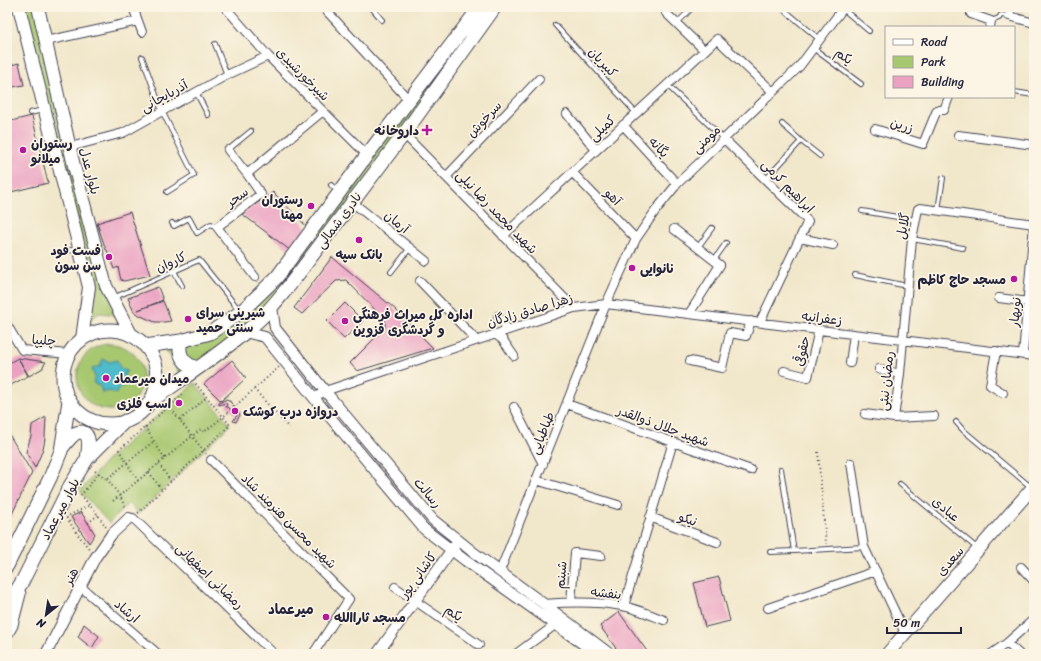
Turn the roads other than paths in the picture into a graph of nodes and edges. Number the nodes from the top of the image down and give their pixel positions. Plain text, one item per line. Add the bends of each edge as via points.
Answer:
1 (19, 7) edge
2 (38, 7) edge
3 (133, 7) edge
4 (322, 7) edge
5 (371, 7) edge
6 (480, 7) edge
7 (495, 7) edge
8 (693, 7) edge
9 (781, 7) edge
10 (972, 7) edge
11 (1011, 7) edge
12 (227, 8) edge
13 (843, 8) edge
14 (666, 13) dead end
15 (1009, 16) junction
16 (382, 20) dead end
17 (138, 21) junction
18 (677, 23) junction
19 (1034, 23) edge
20 (990, 24) edge
21 (555, 25) dead end
22 (869, 30) dead end
23 (142, 32) dead end
24 (819, 39) junction
25 (46, 41) junction
26 (215, 44) dead end
27 (813, 48) junction
28 (704, 50) junction
29 (268, 56) junction
30 (142, 57) dead end
31 (226, 75) junction
32 (539, 78) dead end
33 (861, 84) dead end
34 (667, 85) junction
35 (196, 92) junction
36 (772, 92) junction
37 (1015, 92) edge
38 (1034, 96) edge
39 (948, 98) edge
40 (409, 100) junction
41 (45, 109) junction
42 (162, 111) junction
43 (323, 111) junction
44 (30, 113) dead end
45 (636, 113) junction
46 (567, 114) dead end
47 (208, 115) dead end
48 (782, 124) dead end
49 (623, 125) junction
50 (875, 129) dead end
51 (251, 131) dead end
52 (404, 134) junction
53 (958, 135) dead end
54 (724, 138) junction
55 (801, 141) junction
56 (1034, 145) edge
57 (70, 147) junction
58 (228, 150) joint
59 (596, 150) junction
60 (367, 155) junction
61 (820, 156) dead end
62 (572, 172) junction
63 (247, 174) junction
64 (446, 177) junction
65 (943, 178) dead end
66 (766, 179) junction
67 (677, 184) junction
68 (167, 192) dead end
69 (352, 202) junction
70 (862, 210) dead end
71 (938, 210) junction
72 (915, 220) junction
73 (172, 223) dead end
74 (1034, 224) edge
75 (217, 227) junction
76 (712, 228) dead end
77 (674, 229) dead end
78 (503, 236) junction
79 (800, 238) junction
80 (636, 239) junction
81 (912, 239) junction
82 (726, 243) dead end
83 (833, 246) dead end
84 (79, 248) junction
85 (410, 248) junction
86 (697, 248) junction
87 (963, 248) dead end
88 (66, 251) dead end
89 (714, 260) junction
90 (426, 261) dead end
91 (174, 271) junction
92 (391, 272) dead end
93 (855, 275) dead end
94 (255, 277) dead end
95 (420, 281) dead end
96 (182, 286) dead end
97 (909, 286) junction
98 (113, 298) junction
99 (998, 298) dead end
100 (1028, 302) junction
101 (606, 304) junction
102 (272, 307) junction
103 (574, 308) junction
104 (241, 312) junction
105 (689, 314) junction
106 (498, 316) dead end
107 (1030, 317) edge
108 (756, 322) junction
109 (7, 325) edge
110 (508, 330) junction
111 (819, 330) junction
112 (246, 332) junction
113 (495, 334) junction
114 (854, 334) junction
115 (132, 336) junction
116 (82, 339) junction
117 (476, 340) junction
118 (902, 340) junction
119 (180, 341) junction
120 (145, 346) junction
121 (996, 352) junction
122 (69, 354) junction
123 (1023, 355) junction
124 (514, 356) dead end
125 (1034, 356) edge
126 (690, 361) dead end
127 (850, 363) dead end
128 (198, 368) junction
129 (879, 369) dead end
130 (784, 371) dead end
131 (900, 374) junction
132 (325, 391) junction
133 (1003, 393) dead end
134 (314, 398) junction
135 (69, 400) junction
136 (150, 402) junction
137 (567, 404) junction
138 (514, 407) dead end
139 (865, 414) dead end
140 (934, 416) dead end
141 (894, 418) junction
142 (125, 421) junction
143 (956, 422) dead end
144 (673, 442) junction
145 (62, 448) junction
146 (87, 459) junction
147 (211, 460) road end
148 (851, 463) dead end
149 (543, 464) junction
150 (781, 468) dead end
151 (752, 470) dead end
152 (536, 480) junction
153 (900, 484) dead end
154 (1031, 491) edge
155 (618, 505) dead end
156 (650, 517) junction
157 (131, 518) joint
158 (458, 540) junction
159 (717, 542) dead end
160 (864, 547) junction
161 (452, 550) junction
162 (978, 550) junction
163 (794, 551) junction
164 (770, 552) dead end
165 (602, 556) dead end
166 (7, 566) edge
167 (1021, 567) dead end
168 (500, 571) junction
169 (876, 571) junction
170 (1034, 581) edge
171 (22, 582) junction
172 (80, 586) junction
173 (395, 587) dead end
174 (415, 601) junction
175 (571, 602) junction
176 (544, 604) junction
177 (7, 606) edge
178 (624, 606) junction
179 (768, 608) dead end
180 (1034, 619) edge
181 (664, 620) dead end
182 (555, 625) junction
183 (7, 632) edge
184 (905, 633) junction
185 (1007, 643) junction
186 (479, 646) dead end
187 (46, 654) edge
188 (158, 654) edge
189 (274, 654) edge
190 (313, 654) edge
191 (377, 654) edge
192 (516, 654) edge
193 (596, 654) edge
194 (610, 654) edge
195 (887, 654) edge
196 (991, 654) edge
197 (999, 654) edge
198 (1018, 654) edge

1 - 41 main road
2 - 25 main road, بلوار عدل
3 - 17 street
4 - 40 street
5 - 16 lane
6 - 40 main road, نادری شمالی
7 - 52 main road, نادری شمالی
8 - 18 lane
9 - 24 lane
10 - 20 street via 971,14
11 - 15 street
12 - 29 street, شیرخورشیدی
13 - 22 lane
13 - 24 street, مومنی
14 - 18 street
15 - 19 street
15 - 20 lane via 1001,15
17 - 23 street
17 - 25 street
18 - 28 street
21 - 45 lane, کبیریان
24 - 27 street, مومنی
25 - 57 main road, بلوار عدل
26 - 31 lane
27 - 33 lane, یکم
27 - 36 street, مومنی
28 - 34 street, کمیلی
28 - 36 street, کمیلی via 717,39
29 - 31 street, آذربایجانی
29 - 43 street, شیرخورشیدی
30 - 42 lane
31 - 35 street, آذربایجانی
32 - 64 street, سرخوش
34 - 45 street, کمیلی
34 - 54 lane
35 - 42 street, آذربایجانی
35 - 47 lane
36 - 54 street, مومنی
37 - 38 lane
39 - 50 street, زرین via 944,110 937,110 923,144
40 - 60 main road, نادری شمالی
41 - 44 lane
41 - 84 main road
42 - 57 street, آذربایجانی via 122,133
42 - 68 lane via 194,175
43 - 60 street, شیرخورشیدی
43 - 63 street, سحر
45 - 49 street, کمیلی
46 - 59 street
48 - 55 lane
49 - 59 street, کمیلی
49 - 67 street, یگانه
51 - 58 lane
52 - 64 street, شهید محمد رضا نیلی
52 - 69 main road, نادری شمالی
53 - 56 street
54 - 66 street, ابراهیم کرمی
54 - 67 street, مومنی
55 - 61 lane
55 - 66 lane
57 - 98 main road, بلوار عدل via 106,286
58 - 63 street
59 - 62 street, کمیلی
60 - 104 main road, نادری شمالی via 335,188 277,277
62 - 78 street, کمیلی
62 - 80 street, آهو
63 - 75 street, سحر via 261,194
64 - 78 street, شهید محمد رضا نیلی
65 - 71 lane
66 - 79 street, ابراهیم کرمی via 808,221
67 - 80 street, مومنی
69 - 85 street, آرمان
69 - 102 main road, نادری شمالی
70 - 72 lane
71 - 72 street, گلایل via 920,208
71 - 74 street, گلایل
72 - 81 street, گلایل
73 - 75 lane via 174,226 189,218 197,233 211,224
74 - 100 street, نوبهار
75 - 94 street
76 - 86 lane
77 - 86 street
78 - 103 street, شهید محمد رضا نیلی
79 - 83 street
79 - 108 street, ابراهیم کرمی
80 - 101 street, مومنی
81 - 87 lane
81 - 97 street, گلایل
82 - 89 lane
84 - 88 lane
84 - 116 main road via 89,287
85 - 90 street, آرمان
85 - 92 lane
86 - 89 street
89 - 105 street via 720,265
91 - 96 lane
91 - 98 lane, کاروان
91 - 104 lane, کاروان via 199,260
93 - 97 lane
95 - 117 street
97 - 118 street, گلایل
98 - 115 main road, بلوار عدل
99 - 100 street
100 - 107 street, نوبهار
101 - 103 street, زهرا صادق زادگان
101 - 105 street, زعفرانیه
101 - 137 street, طباطبایی
102 - 112 main road, نادری شمالی
102 - 132 street, رسالت via 275,328
103 - 110 street, زهرا صادق زادگان
104 - 119 main road, نادری شمالی via 210,333
105 - 108 street, زعفرانیه
106 - 110 street
107 - 123 street, نوبهار
108 - 111 street, زعفرانیه
108 - 126 street, ابراهیم کرمی via 746,336 730,333 722,368
109 - 122 street, چلیپا via 22,350
110 - 113 street, زهرا صادق زادگان
111 - 114 street, زعفرانیه
111 - 130 street, حقوقی via 808,377
112 - 128 main road, نادری شمالی
112 - 134 street, رسالت via 265,337
113 - 117 street, زهرا صادق زادگان
113 - 124 street via 503,340
114 - 118 street, زعفرانیه
114 - 127 street
115 - 116 main road via 107,330
115 - 120 main road
116 - 122 main road
117 - 132 street, زهرا صادق زادگان
118 - 121 street, زعفرانیه
118 - 131 street, رمضان نبئی
119 - 120 main road, نادری شمالی
119 - 128 main road via 182,359
120 - 136 main road via 153,359 156,373 155,388
121 - 123 street, زعفرانیه
121 - 133 street via 990,385
122 - 135 main road via 63,377
123 - 125 street, زعفرانیه
128 - 136 main road, نادری شمالی
129 - 131 street
131 - 141 street, رمضان نبئی
132 - 134 street, زهرا صادق زادگان
132 - 158 street, رسالت via 434,520
134 - 161 street, رسالت via 424,529
135 - 142 main road via 80,413 94,421 109,424
135 - 145 main road, بلوار میرعماد
136 - 142 main road via 139,414
137 - 144 street, شهید جلال ذوالقدر
137 - 149 street, طباطبایی
138 - 149 street
139 - 141 street, رمضان نبئی
140 - 141 street
142 - 146 main road, بلوار میرعماد
143 - 154 lane
144 - 151 street, شهید جلال ذوالقدر
144 - 156 street
145 - 146 main road via 75,434 84,433 88,437
145 - 166 main road, بلوار میرعماد
146 - 171 main road, بلوار میرعماد via 70,486
147 - 190 street, شهید محسن هنرمند شاد via 349,599
148 - 160 street
149 - 152 street, طباطبایی
150 - 163 lane
152 - 155 street
152 - 168 street, طباطبایی
153 - 162 lane, عبادی
154 - 162 main road, سعدی
156 - 159 street, نیکو
156 - 178 street
157 - 172 street, هنر via 111,535
157 - 189 street, رمضانی اصفهانی
158 - 161 street, کاشانی پور
158 - 168 street, رسالت
160 - 163 lane
160 - 169 street
161 - 174 street, کاشانی پور
161 - 182 street, رسالت
162 - 184 main road, سعدی
163 - 164 lane
165 - 175 street, شبنم via 575,553
167 - 170 street
168 - 176 street, رسالت
169 - 179 street
169 - 184 street
171 - 177 main road, بلوار میرعماد
171 - 183 main road
172 - 187 street, هنر
172 - 188 street, ارشاد
173 - 174 street, یکم
174 - 186 street, یکم
174 - 191 street, کاشانی پور
175 - 176 street, بنفشه
175 - 178 street, بنفشه
176 - 194 street, رسالت
178 - 181 street, بنفشه
180 - 185 street
182 - 192 street
182 - 193 street, رسالت
184 - 195 main road, سعدی
185 - 196 street
185 - 197 lane
185 - 198 street

